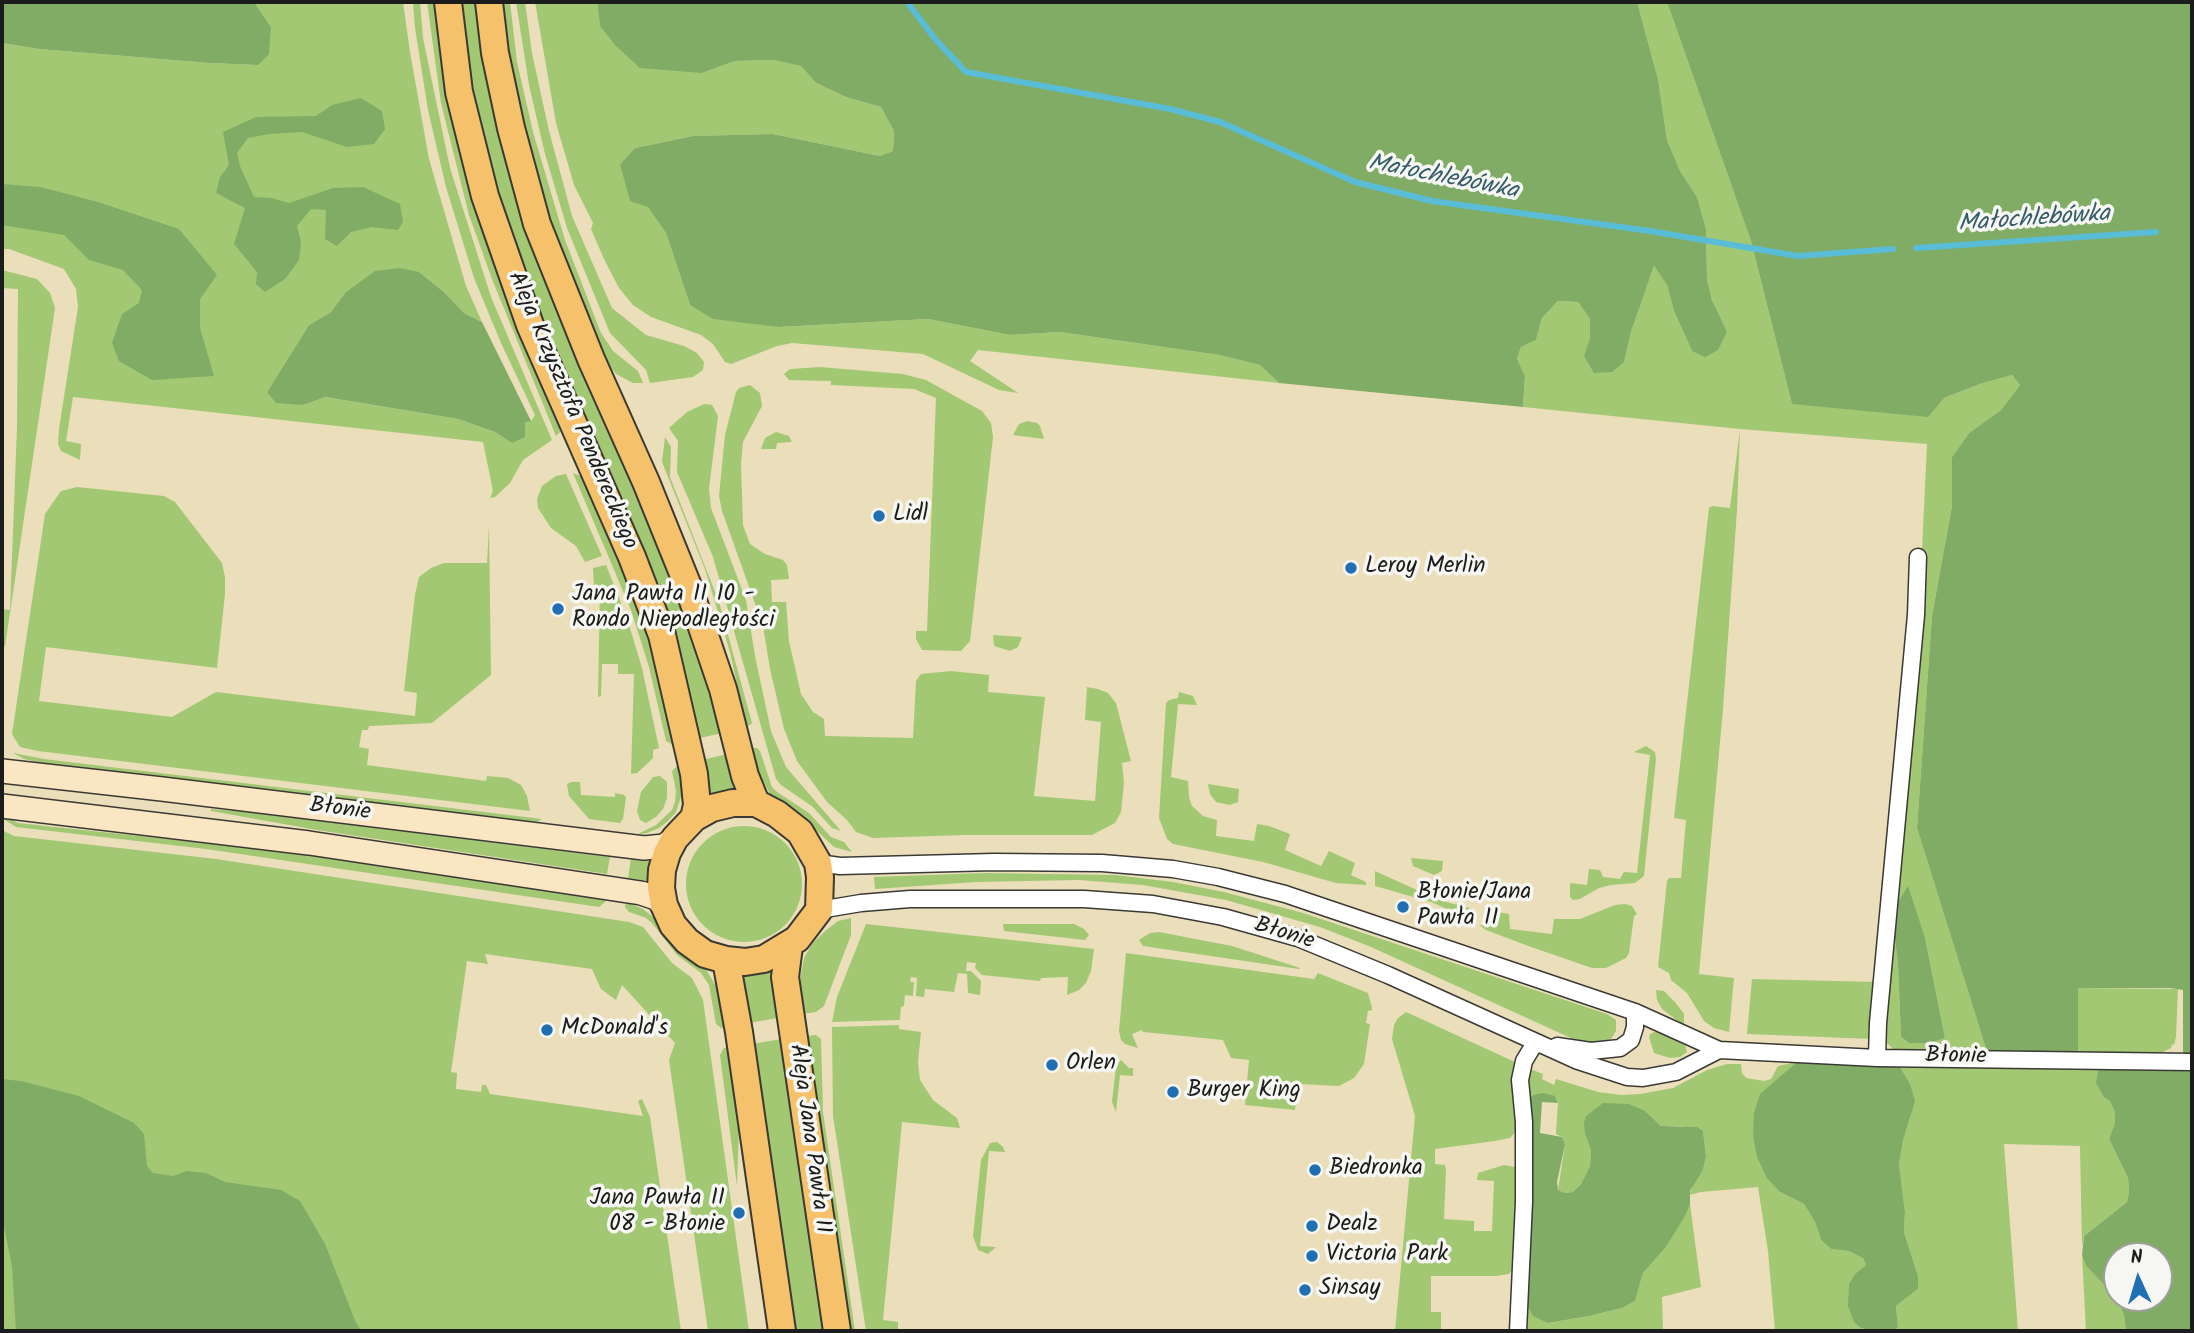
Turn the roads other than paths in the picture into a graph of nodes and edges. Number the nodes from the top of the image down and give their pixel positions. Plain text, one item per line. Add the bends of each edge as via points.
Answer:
1 (448, 2) edge
2 (489, 2) edge
3 (1917, 557) dead end
4 (2, 771) edge
5 (756, 803) junction
6 (2, 806) edge
7 (694, 818) junction
8 (675, 838) junction
9 (818, 863) junction
10 (664, 905) junction
11 (818, 910) junction
12 (789, 946) junction
13 (726, 960) junction
14 (1635, 1012) junction
15 (1535, 1043) junction
16 (1719, 1050) junction
17 (1877, 1058) junction
18 (2192, 1062) edge
19 (782, 1331) edge
20 (836, 1331) edge
21 (1518, 1331) edge

1 - 7 main road, Aleja Krzysztofa Pendereckiego via 459,92 485,196 530,326 662,635 694,774
2 - 5 main road, Aleja Krzysztofa Pendereckiego via 511,128 537,225 688,586
3 - 17 street via 1915,629
4 - 8 main road, Błonie via 644,848 664,846
5 - 7 main road via 723,805
5 - 9 main road via 800,832
6 - 10 main road, Błonie via 309,842 641,893
7 - 8 main road
8 - 10 main road via 662,870
9 - 11 main road
9 - 14 street, Błonie via 1076,862 1219,877 1285,894
10 - 13 main road via 687,942
11 - 12 main road
11 - 15 street, Błonie via 910,899 1022,897 1119,901 1186,910 1298,938
12 - 13 main road via 764,959
12 - 20 main road, Aleja Jana Pawła II via 785,977
13 - 19 main road
14 - 15 street via 1631,1040 1620,1048 1591,1051
14 - 16 street, Błonie
15 - 16 street, Błonie via 1613,1073 1643,1078 1676,1072
15 - 21 street via 1520,1080 1524,1202
16 - 17 street, Błonie
17 - 18 street, Błonie

